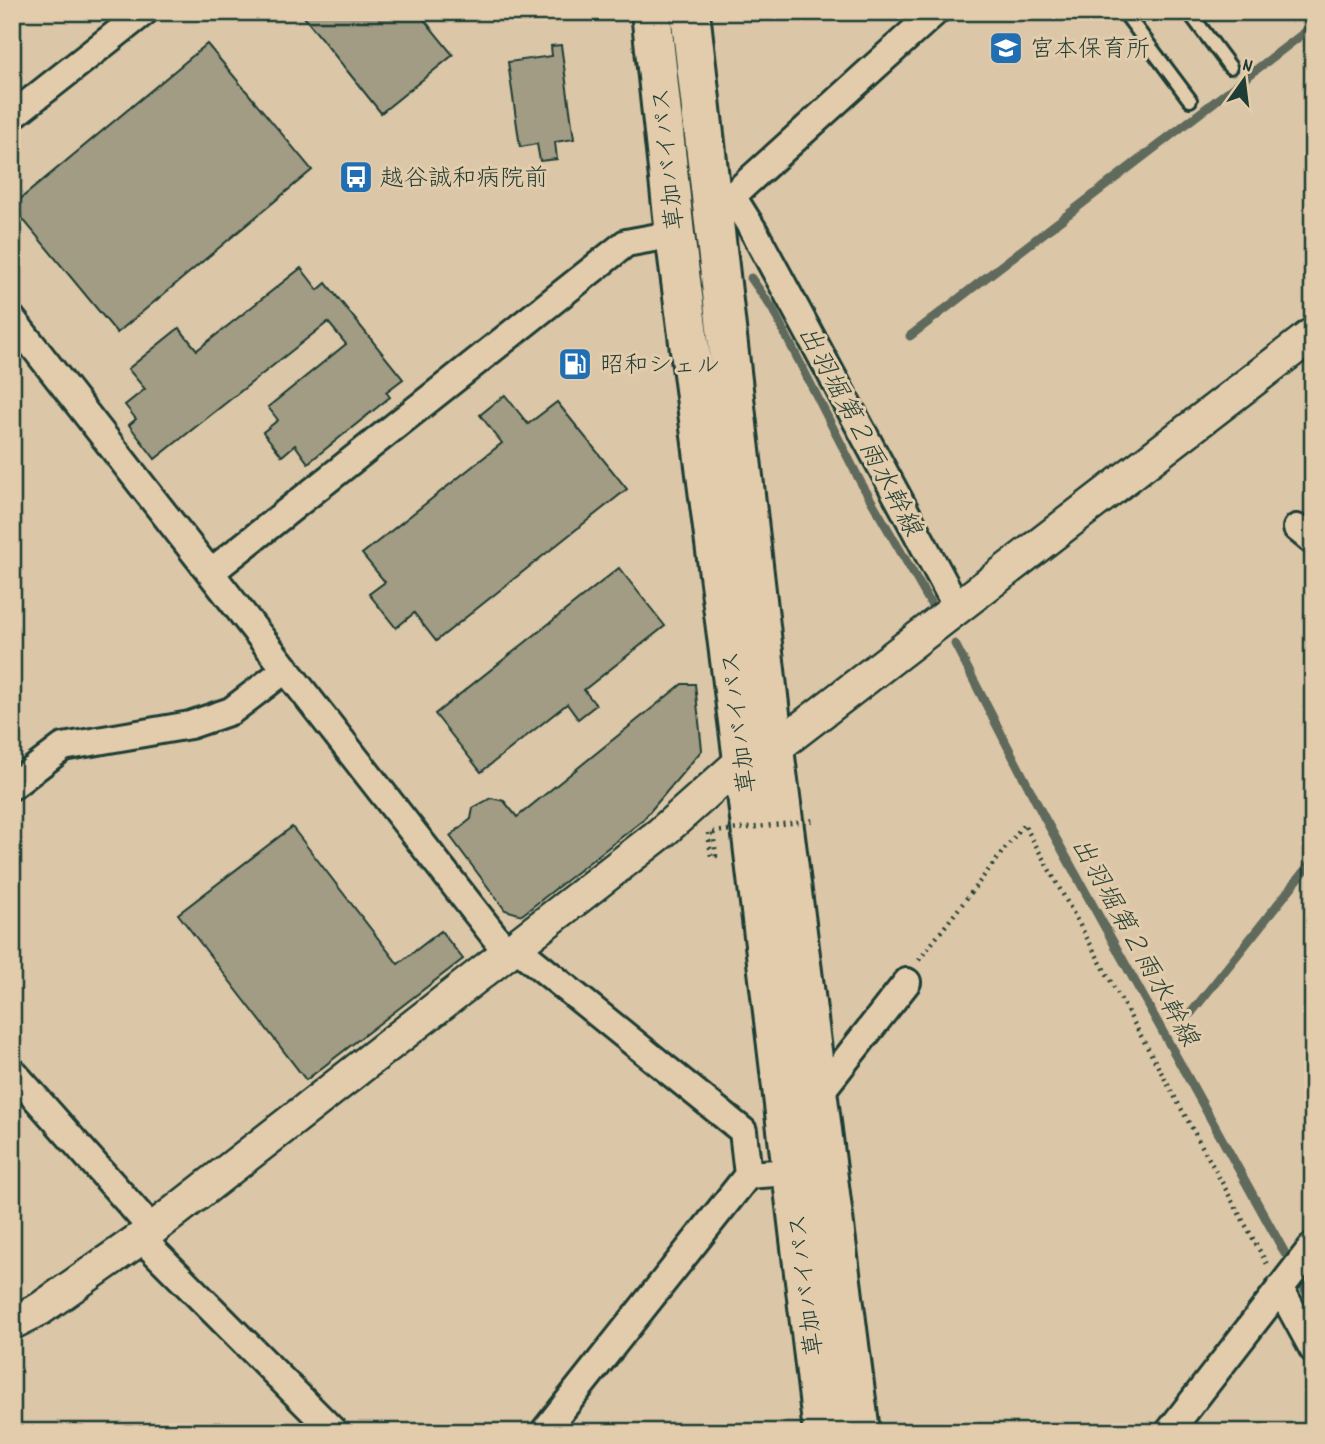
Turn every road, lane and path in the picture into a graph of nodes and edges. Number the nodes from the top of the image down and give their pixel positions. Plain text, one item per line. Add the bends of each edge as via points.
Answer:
1 (144, 12) edge
2 (651, 12) edge
3 (690, 12) edge
4 (934, 12) edge
5 (1125, 12) edge
6 (1189, 12) edge
7 (1230, 67) dead end
8 (1190, 100) dead end
9 (12, 116) edge
10 (721, 197) junction
11 (675, 234) junction
12 (12, 319) edge
13 (1313, 334) edge
14 (211, 572) junction
15 (957, 607) junction
16 (286, 669) junction
17 (759, 754) junction
18 (12, 786) edge
19 (817, 820) dead end
20 (708, 833) dead end
21 (510, 948) junction
22 (907, 982) joint
23 (12, 1071) edge
24 (818, 1095) junction
25 (791, 1172) junction
26 (748, 1175) junction
27 (146, 1233) junction
28 (1313, 1246) edge
29 (1280, 1288) junction
30 (12, 1323) edge
31 (1313, 1349) edge
32 (334, 1432) edge
33 (544, 1432) edge
34 (823, 1432) edge
35 (860, 1432) edge
36 (1169, 1432) edge

1 - 9 street
2 - 11 highway, 草加バイパス
3 - 10 highway, 草加バイパス
4 - 10 street
5 - 8 lane
6 - 7 lane
10 - 15 street via 755,233
10 - 17 highway, 草加バイパス
11 - 14 street via 626,243
11 - 17 highway, 草加バイパス
12 - 14 street
13 - 15 street
14 - 16 street
15 - 17 street
16 - 18 street via 231,711 190,725 62,747
16 - 21 street
17 - 21 street
17 - 24 highway, 草加バイパス
17 - 25 highway, 草加バイパス
19 - 20 path, bridge via 713,832 716,856 711,856
21 - 26 street via 743,1131
21 - 27 street
22 - 24 street
22 - 29 path via 909,972 1024,824
23 - 27 street
24 - 35 highway, 草加バイパス
25 - 26 street
25 - 34 highway, 草加バイパス
26 - 33 street
27 - 30 street via 40,1309
27 - 32 street
28 - 29 street
29 - 31 street
29 - 36 street

